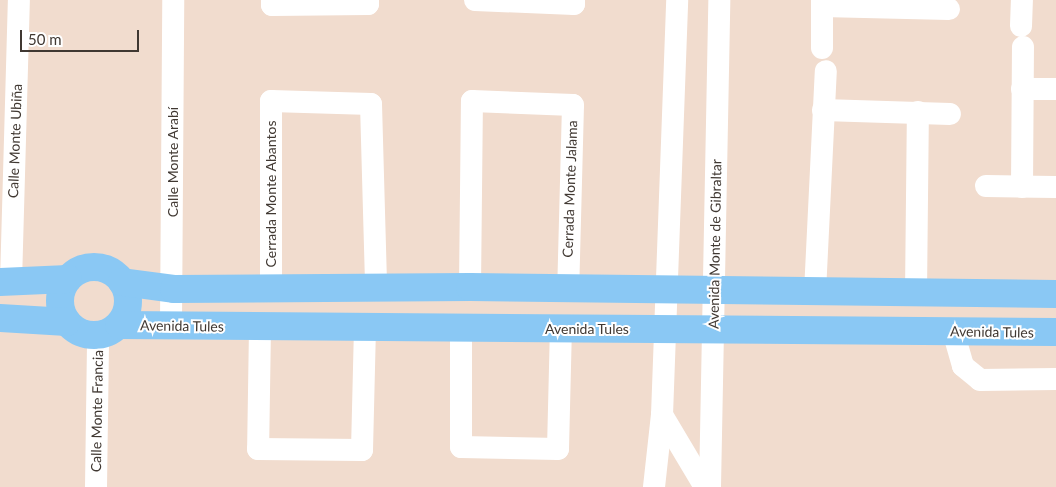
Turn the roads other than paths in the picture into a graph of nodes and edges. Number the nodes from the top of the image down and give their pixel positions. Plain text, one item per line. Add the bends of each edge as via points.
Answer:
1 (19, 0) edge
2 (173, 0) edge
3 (272, 0) edge
4 (475, 0) edge
5 (574, 0) edge
6 (677, 0) edge
7 (719, 0) edge
8 (1022, 0) edge
9 (368, 2) edge
10 (822, 3) edge
11 (921, 4) edge
12 (949, 9) dead end
13 (822, 48) dead end
14 (826, 71) dead end
15 (1022, 89) junction
16 (1056, 89) edge
17 (823, 110) junction
18 (918, 112) junction
19 (950, 114) dead end
20 (986, 186) dead end
21 (1022, 187) junction
22 (1056, 187) edge
23 (68, 280) junction
24 (5, 282) edge
25 (122, 282) junction
26 (376, 287) junction
27 (470, 287) junction
28 (174, 288) junction
29 (271, 288) junction
30 (568, 290) junction
31 (667, 291) junction
32 (714, 291) junction
33 (815, 292) junction
34 (916, 293) junction
35 (1056, 294) edge
36 (0, 318) edge
37 (67, 322) junction
38 (171, 324) junction
39 (260, 328) junction
40 (365, 328) junction
41 (461, 328) junction
42 (561, 329) junction
43 (664, 329) junction
44 (714, 329) junction
45 (108, 330) junction
46 (953, 331) junction
47 (1056, 332) edge
48 (1056, 379) edge
49 (662, 415) junction
50 (96, 487) edge
51 (654, 487) edge
52 (705, 487) edge
53 (710, 487) edge

1 - 24 street, Calle Monte Ubiña
2 - 28 street, Calle Monte Arabí
3 - 9 street via 272,4
4 - 5 street via 574,4
6 - 31 street
7 - 32 street, Avenida Monte de Gibraltar
8 - 15 street
10 - 11 street
10 - 13 street
11 - 12 street
14 - 17 street
15 - 16 street
15 - 21 street
17 - 18 street
17 - 33 street
18 - 19 street
18 - 34 street
20 - 21 street
21 - 22 street
23 - 24 main road
23 - 25 main road via 86,268 96,268 106,270
23 - 37 main road via 60,300
25 - 28 main road
25 - 45 main road, Avenida Tules via 128,304
26 - 27 main road
26 - 29 main road
26 - 29 street, Cerrada Monte Abantos via 371,104 271,101
27 - 30 main road
27 - 30 street, Cerrada Monte Jalama via 472,101 573,105
28 - 29 main road
28 - 38 street, Calle Monte Arabí
30 - 31 main road
31 - 32 main road
31 - 43 street
32 - 33 main road
32 - 44 street, Avenida Monte de Gibraltar
33 - 34 main road
34 - 35 main road
36 - 37 main road, Avenida Tules
37 - 45 main road, Avenida Tules via 81,332
38 - 39 main road, Avenida Tules
38 - 45 main road, Avenida Tules
39 - 40 main road, Avenida Tules
39 - 40 street via 258,449 362,450
40 - 41 main road, Avenida Tules
41 - 42 main road, Avenida Tules
41 - 42 street via 461,447 548,449 558,449
42 - 43 main road, Avenida Tules
43 - 44 main road, Avenida Tules
43 - 49 street
44 - 46 main road, Avenida Tules
44 - 53 street, Avenida Monte de Gibraltar
45 - 50 street, Calle Monte Francia
46 - 47 main road, Avenida Tules
46 - 48 street via 963,366 980,380
49 - 51 street
49 - 52 street

